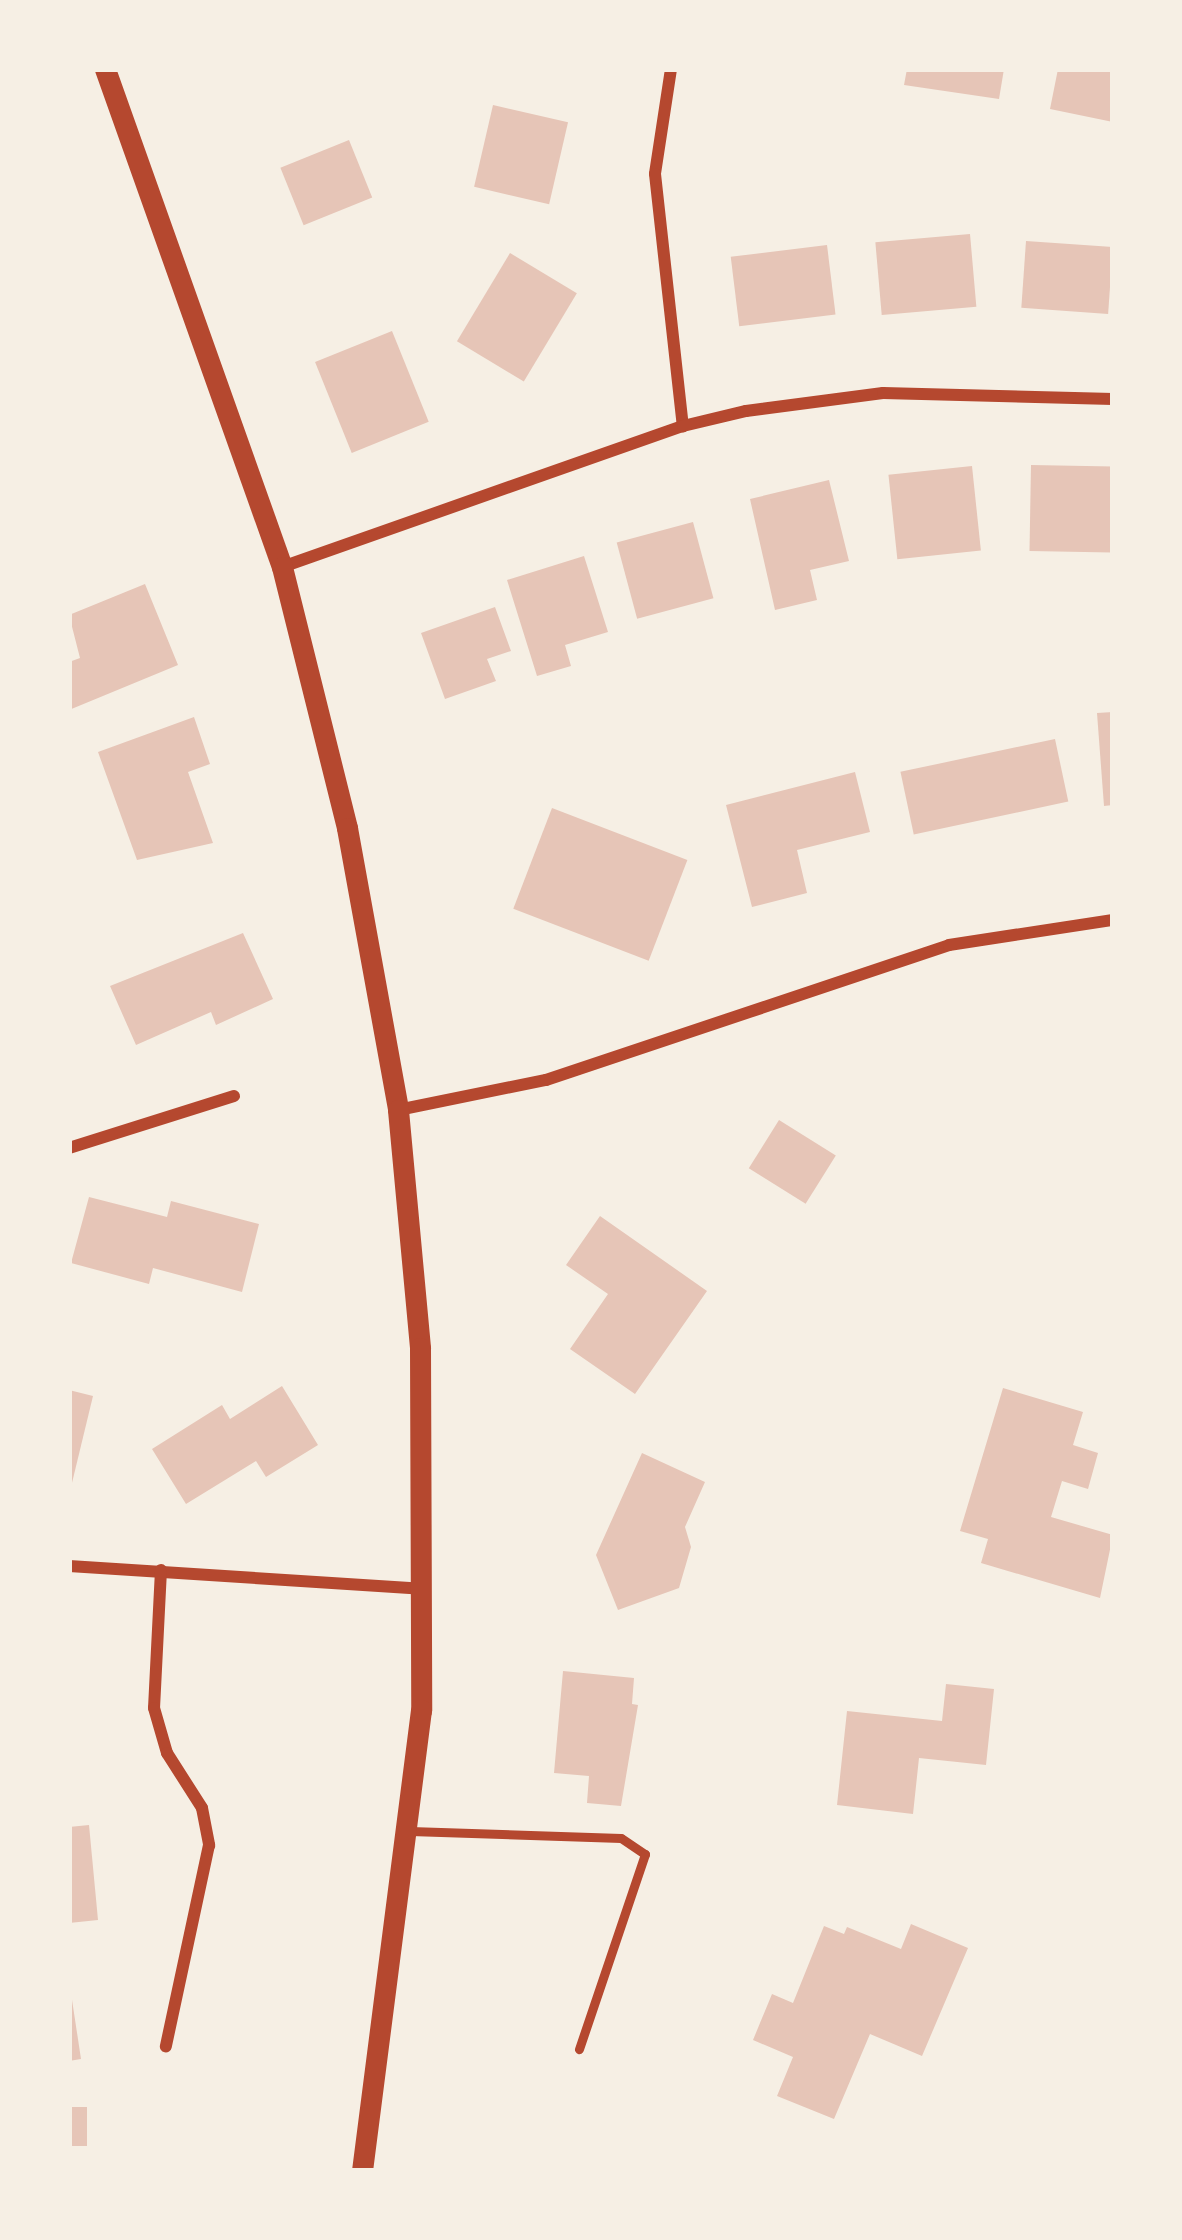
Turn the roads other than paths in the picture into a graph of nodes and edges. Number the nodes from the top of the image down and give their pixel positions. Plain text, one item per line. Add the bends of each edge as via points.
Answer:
1 (105, 69) edge
2 (671, 69) edge
3 (1113, 399) edge
4 (683, 425) junction
5 (282, 568) junction
6 (1113, 920) edge
7 (234, 1096) dead end
8 (398, 1110) junction
9 (69, 1148) edge
10 (69, 1566) edge
11 (160, 1570) junction
12 (421, 1588) junction
13 (410, 1832) junction
14 (166, 2046) dead end
15 (579, 2049) dead end
16 (362, 2171) edge

1 - 5 street
2 - 4 street via 655,174
3 - 4 street via 883,393
4 - 5 street
5 - 8 street via 347,828
6 - 8 street via 949,945 586,1068
7 - 9 street
8 - 12 street via 420,1348
10 - 11 street
11 - 12 street
11 - 14 street via 154,1708 167,1753 202,1808 209,1844
12 - 13 street
13 - 15 lane via 621,1838 645,1854
13 - 16 street

